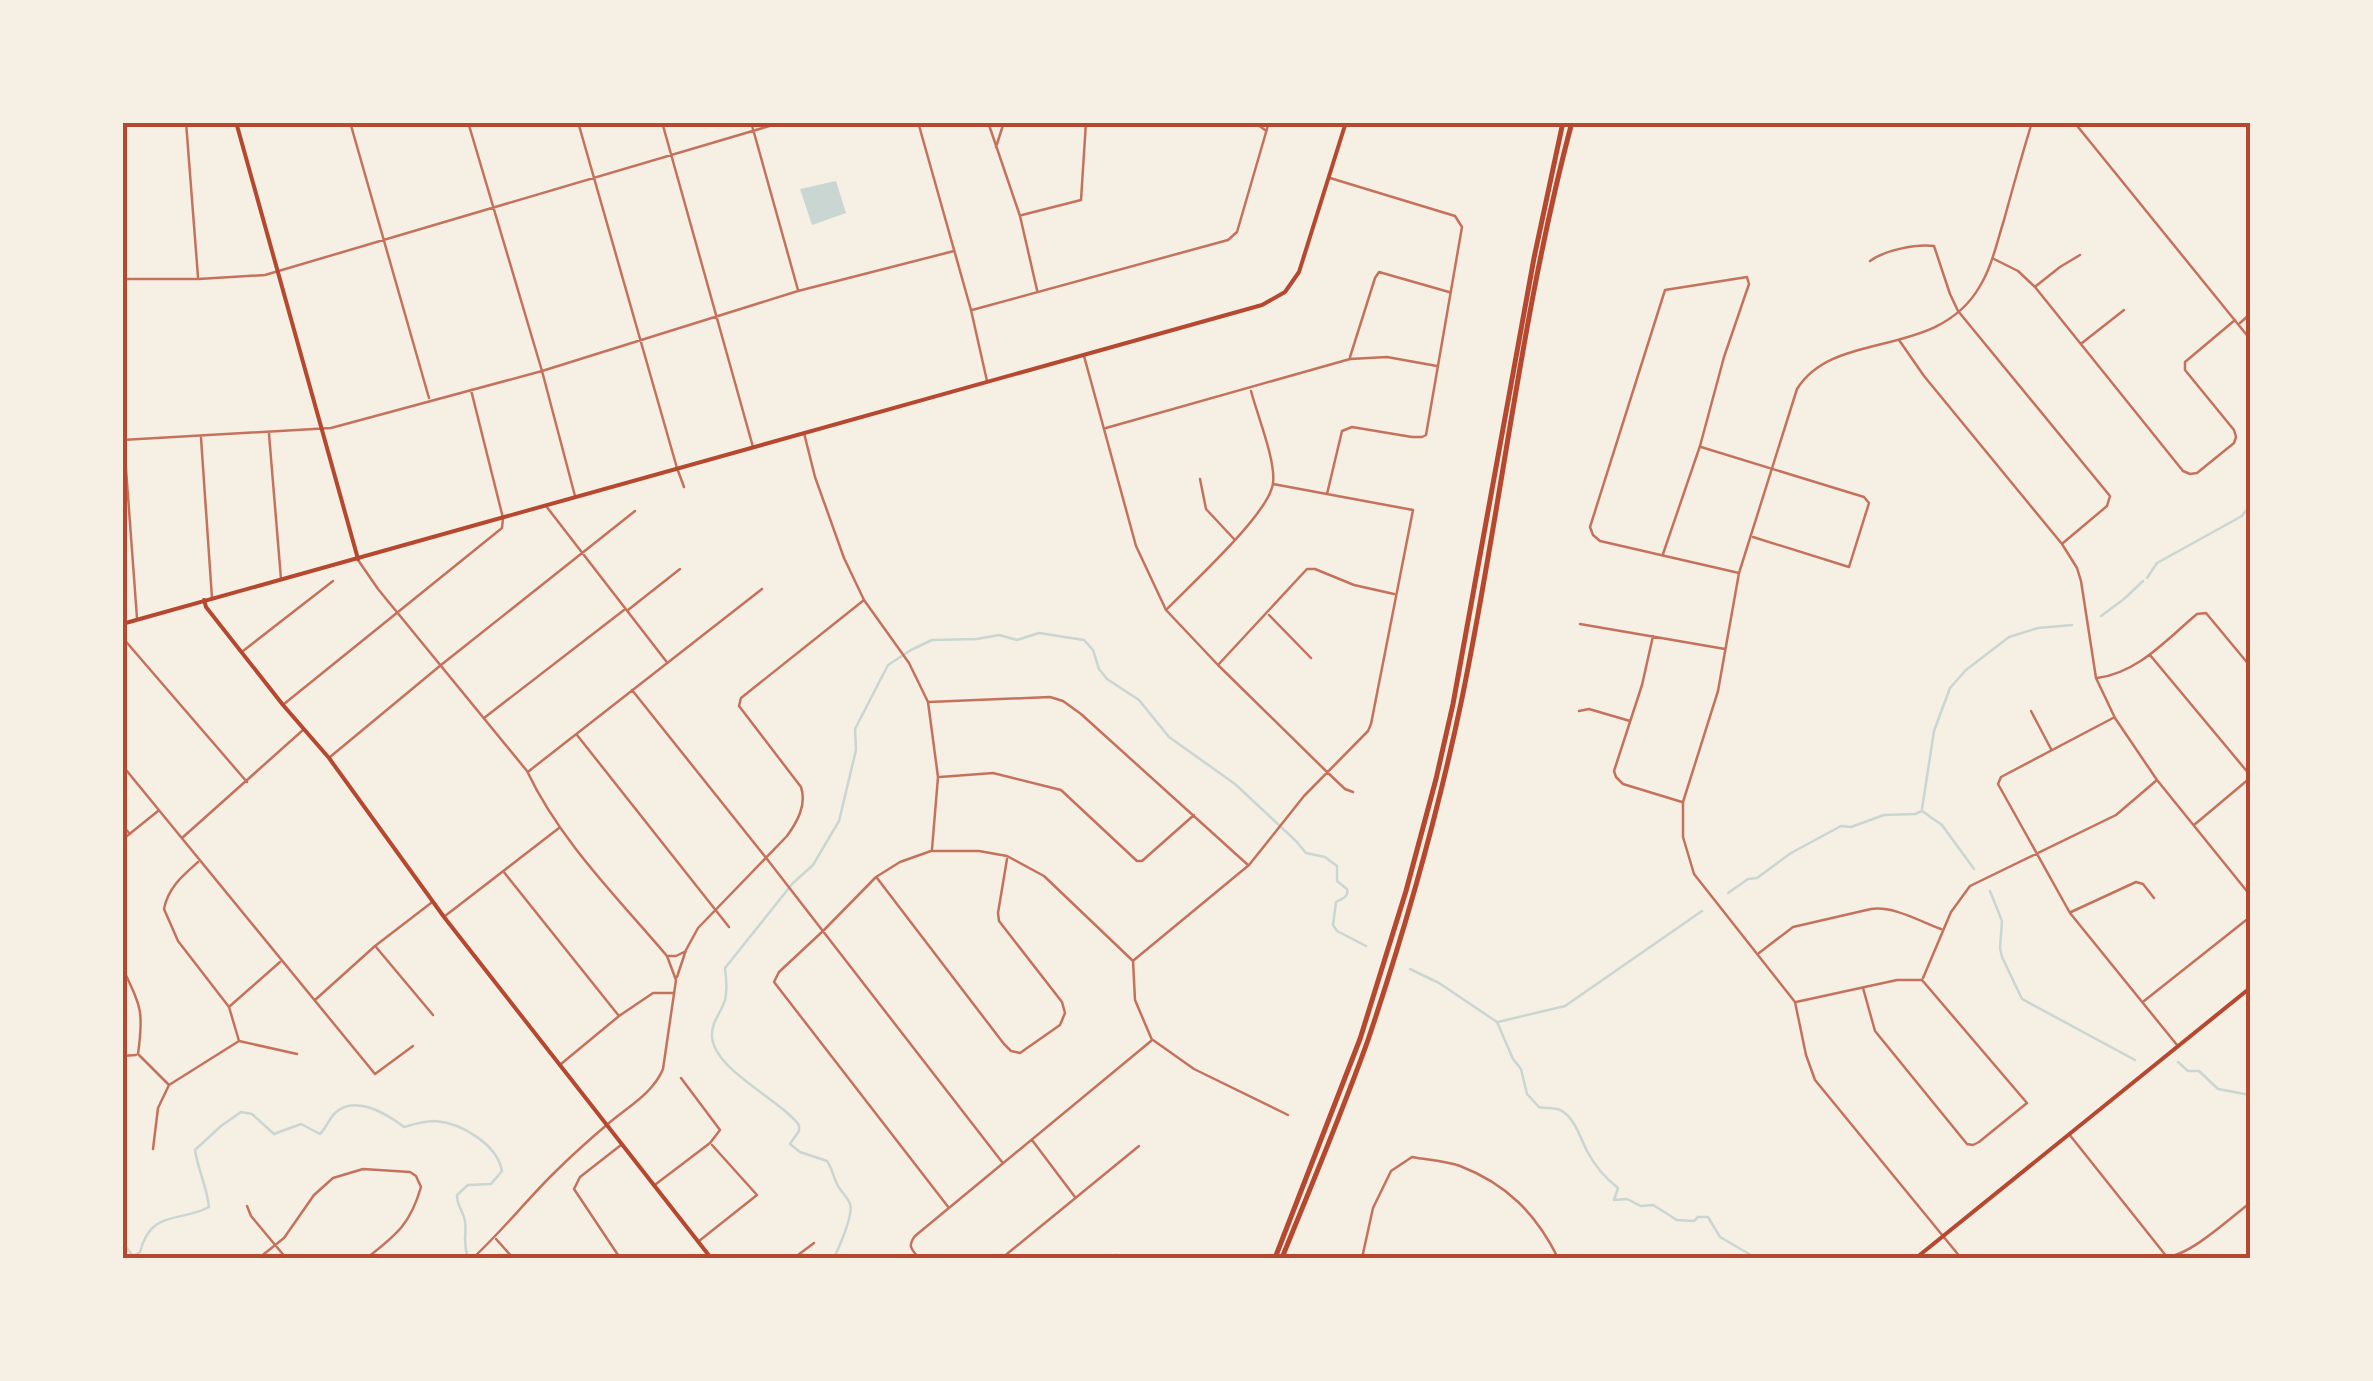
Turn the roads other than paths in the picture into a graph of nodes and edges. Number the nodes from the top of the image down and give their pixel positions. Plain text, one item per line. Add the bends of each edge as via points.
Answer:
1 (186, 122) edge
2 (236, 122) edge
3 (350, 122) edge
4 (468, 122) edge
5 (578, 122) edge
6 (662, 122) edge
7 (751, 122) edge
8 (783, 122) edge
9 (918, 122) edge
10 (988, 122) edge
11 (1004, 122) edge
12 (1086, 122) edge
13 (1254, 122) edge
14 (1269, 122) edge
15 (1346, 122) edge
16 (1563, 122) edge
17 (1572, 122) edge
18 (2032, 122) edge
19 (2074, 122) edge
20 (1266, 131) junction
21 (754, 132) junction
22 (996, 149) junction
23 (671, 156) junction
24 (594, 177) junction
25 (1329, 177) junction
26 (492, 208) junction
27 (1020, 216) junction
28 (384, 239) junction
29 (954, 251) junction
30 (2080, 255) dead end
31 (1992, 258) junction
32 (1870, 261) dead end
33 (277, 270) junction
34 (122, 279) edge
35 (198, 279) junction
36 (2035, 287) junction
37 (798, 291) junction
38 (1037, 292) junction
39 (1450, 292) junction
40 (971, 310) junction
41 (2124, 310) dead end
42 (1958, 311) junction
43 (2250, 314) edge
44 (716, 318) junction
45 (2236, 322) junction
46 (641, 339) junction
47 (2250, 339) edge
48 (1899, 340) junction
49 (2080, 344) junction
50 (1084, 355) junction
51 (1350, 358) junction
52 (1438, 366) junction
53 (542, 371) junction
54 (988, 382) junction
55 (1250, 388) junction
56 (470, 390) junction
57 (429, 400) junction
58 (122, 414) edge
59 (320, 429) junction
60 (1104, 429) junction
61 (269, 433) junction
62 (804, 434) junction
63 (201, 436) junction
64 (123, 440) edge
65 (1700, 446) junction
66 (753, 447) junction
67 (677, 468) junction
68 (1770, 468) junction
69 (1200, 479) dead end
70 (1274, 484) junction
71 (684, 487) dead end
72 (1327, 494) junction
73 (575, 498) junction
74 (546, 506) junction
75 (635, 511) dead end
76 (503, 518) junction
77 (1750, 536) junction
78 (1234, 539) junction
79 (2062, 544) junction
80 (581, 553) junction
81 (1662, 554) junction
82 (358, 559) junction
83 (680, 570) dead end
84 (1739, 573) junction
85 (281, 579) junction
86 (332, 581) dead end
87 (762, 589) dead end
88 (1396, 594) junction
89 (212, 598) junction
90 (204, 600) junction
91 (864, 600) junction
92 (626, 610) junction
93 (1166, 610) junction
94 (396, 612) junction
95 (1268, 614) junction
96 (138, 620) junction
97 (122, 624) edge
98 (1580, 624) dead end
99 (1652, 636) junction
100 (122, 637) edge
101 (1726, 649) junction
102 (241, 652) junction
103 (2150, 654) junction
104 (1311, 658) dead end
105 (667, 663) junction
106 (441, 665) junction
107 (1218, 665) junction
108 (2250, 666) edge
109 (2096, 678) junction
110 (632, 690) junction
111 (928, 702) junction
112 (283, 704) junction
113 (2031, 710) dead end
114 (1579, 712) dead end
115 (484, 718) junction
116 (2115, 718) junction
117 (1630, 721) junction
118 (304, 729) junction
119 (576, 734) junction
120 (2052, 750) junction
121 (329, 758) junction
122 (122, 765) edge
123 (528, 772) junction
124 (1327, 772) junction
125 (2250, 776) edge
126 (938, 777) junction
127 (2156, 780) junction
128 (247, 782) junction
129 (1352, 792) dead end
130 (1684, 802) junction
131 (159, 810) junction
132 (1194, 815) junction
133 (122, 825) edge
134 (2194, 826) junction
135 (558, 828) junction
136 (130, 834) junction
137 (181, 839) junction
138 (122, 840) edge
139 (932, 851) junction
140 (2036, 853) junction
141 (1007, 856) junction
142 (767, 859) junction
143 (199, 861) junction
144 (1248, 866) junction
145 (503, 871) junction
146 (876, 877) junction
147 (2250, 895) edge
148 (2154, 898) dead end
149 (432, 902) junction
150 (716, 910) junction
151 (2070, 913) junction
152 (2250, 916) edge
153 (444, 917) junction
154 (728, 927) dead end
155 (1943, 929) junction
156 (823, 931) junction
157 (375, 946) junction
158 (686, 950) junction
159 (1757, 955) junction
160 (667, 956) junction
161 (281, 960) junction
162 (1133, 961) junction
163 (122, 967) edge
164 (676, 980) junction
165 (1922, 980) junction
166 (1863, 988) junction
167 (2250, 988) edge
168 (674, 994) junction
169 (314, 1000) junction
170 (1795, 1002) junction
171 (2143, 1002) junction
172 (228, 1007) junction
173 (433, 1016) dead end
174 (620, 1016) junction
175 (1152, 1040) junction
176 (239, 1042) junction
177 (412, 1046) dead end
178 (2178, 1046) junction
179 (138, 1054) junction
180 (296, 1054) dead end
181 (122, 1056) edge
182 (560, 1065) junction
183 (681, 1078) dead end
184 (169, 1085) junction
185 (1288, 1115) dead end
186 (607, 1124) junction
187 (2069, 1134) junction
188 (1031, 1139) junction
189 (710, 1143) junction
190 (622, 1144) junction
191 (1139, 1146) dead end
192 (153, 1149) dead end
193 (1002, 1162) junction
194 (655, 1185) junction
195 (1075, 1198) junction
196 (2250, 1203) edge
197 (246, 1206) dead end
198 (949, 1208) junction
199 (1944, 1236) junction
200 (494, 1238) junction
201 (698, 1242) junction
202 (814, 1243) dead end
203 (275, 1246) junction
204 (259, 1258) edge
205 (286, 1258) edge
206 (367, 1258) edge
207 (473, 1258) edge
208 (514, 1258) edge
209 (620, 1258) edge
210 (712, 1258) edge
211 (794, 1258) edge
212 (919, 1258) edge
213 (1002, 1258) edge
214 (1278, 1258) edge
215 (1362, 1258) edge
216 (1558, 1258) edge
217 (1916, 1258) edge
218 (1961, 1258) edge

1 - 35 street
2 - 33 main road
3 - 28 street
4 - 26 street
5 - 24 street
6 - 23 street
7 - 21 street
8 - 21 street
9 - 29 street
10 - 22 street
11 - 22 street
12 - 27 street via 1082,200
13 - 20 street
14 - 20 street
15 - 25 main road
16 - 214 highway via 1436,779 1360,1038
17 - 214 highway via 1460,704 1414,891 1367,1041
18 - 31 street
19 - 45 street
20 - 38 street via 1237,232 1228,240
21 - 23 street
21 - 37 street
22 - 27 street
23 - 24 street
23 - 44 street
24 - 26 street
24 - 46 street
25 - 39 street via 1455,216 1462,227
25 - 50 main road via 1300,272 1286,290 1262,304
26 - 28 street
26 - 53 street
27 - 38 street
28 - 33 street
28 - 57 street
29 - 37 street
29 - 40 street
30 - 36 street
31 - 36 street
31 - 42 street via 1980,288
32 - 42 street via 1934,246
33 - 35 street
33 - 59 main road
34 - 35 street
36 - 49 street
37 - 44 street
38 - 40 street
39 - 51 street via 1379,273
39 - 52 street
40 - 54 street
41 - 49 street
42 - 48 street via 1931,331
42 - 79 street via 2110,496
43 - 45 street
44 - 46 street
44 - 66 street
45 - 47 street
45 - 49 street via 2185,362 2236,437 2190,474
46 - 53 street
46 - 67 street
48 - 68 street via 1829,360 1808,374 1794,395
48 - 79 street
50 - 54 main road
50 - 60 street
51 - 52 street
51 - 55 street
52 - 72 street via 1426,435 1342,431
53 - 56 street
53 - 73 street
54 - 62 main road
55 - 60 street
55 - 70 street
56 - 57 street
56 - 76 street
57 - 59 street
58 - 64 street
59 - 61 street
59 - 82 main road
60 - 93 street via 1136,546
61 - 63 street
61 - 85 street
62 - 66 main road
62 - 91 street via 834,534
63 - 64 street
63 - 89 street
64 - 96 street
65 - 68 street
65 - 81 street
65 - 81 street via 1747,277 1664,290 1590,527 1600,540
66 - 67 main road
67 - 71 street
67 - 73 main road
68 - 77 street
68 - 77 street via 1864,497 1870,506 1849,567
69 - 78 street via 1206,509
70 - 72 street
70 - 78 street via 1260,513
72 - 88 street via 1413,510
73 - 74 main road
74 - 76 main road
74 - 80 street
75 - 80 street
76 - 82 main road
76 - 94 street via 502,528
77 - 84 street
78 - 93 street
79 - 109 street via 2081,581
80 - 92 street
80 - 106 street
81 - 84 street
82 - 85 main road
82 - 94 street
83 - 92 street
84 - 101 street
85 - 89 main road
86 - 102 street
87 - 105 street
88 - 95 street via 1310,568
88 - 124 street via 1372,724
89 - 90 main road
90 - 96 main road
90 - 102 main road
91 - 111 street
91 - 142 street via 739,702 803,792 798,820
92 - 105 street
92 - 115 street
93 - 107 street
94 - 106 street
94 - 112 street
95 - 104 street
95 - 107 street
96 - 97 main road
98 - 99 street
99 - 101 street
99 - 117 street
100 - 128 street
101 - 130 street
102 - 112 main road
103 - 108 street via 2202,613
103 - 109 street via 2121,673
103 - 125 street
105 - 110 street
106 - 115 street
106 - 121 street
107 - 124 street
109 - 116 street
110 - 119 street
110 - 142 street
111 - 126 street
111 - 132 street via 1063,701
112 - 118 main road
113 - 120 street
114 - 117 street
115 - 123 street
116 - 120 street
116 - 127 street
117 - 130 street via 1616,777
118 - 121 main road
118 - 128 street
119 - 123 street
119 - 150 street
120 - 140 street via 1998,780
121 - 149 main road
122 - 131 street
123 - 135 street
124 - 129 street
124 - 144 street
125 - 134 street
126 - 132 street via 992,773 1061,790 1136,861
126 - 139 street
127 - 134 street
127 - 140 street via 2116,815
128 - 137 street
130 - 159 street via 1690,866
131 - 136 street
131 - 137 street
132 - 144 street
133 - 136 street
134 - 147 street
135 - 145 street
135 - 160 street
136 - 138 street
137 - 143 street
139 - 141 street
139 - 146 street
140 - 151 street
140 - 155 street via 1970,886
141 - 146 street via 999,921 1065,1013 1060,1025 1020,1052 1004,1044
141 - 162 street via 1044,876
142 - 150 street
142 - 156 street
143 - 161 street
143 - 172 street via 170,890 164,909 178,941
144 - 162 street
145 - 153 street
145 - 174 street
146 - 156 street
148 - 151 street via 2136,882
149 - 153 main road
149 - 157 street
150 - 154 street
150 - 158 street
151 - 171 street
152 - 171 street
153 - 182 main road
155 - 159 street via 1870,909 1793,927
155 - 165 street
156 - 193 street
156 - 198 street via 779,972 775,985
157 - 169 street
157 - 173 street
158 - 160 street
158 - 164 street
159 - 170 street
160 - 164 street
161 - 169 street
161 - 172 street
162 - 175 street via 1135,1000
163 - 179 street via 142,1008
164 - 168 street
165 - 166 street
165 - 166 street via 2027,1104 1972,1146 1876,1031
166 - 170 street
167 - 178 main road
168 - 174 street via 653,992
168 - 186 street via 658,1079
169 - 177 street via 375,1074
170 - 199 street via 1815,1080
171 - 178 street
172 - 176 street
174 - 182 street
175 - 185 street via 1194,1070
175 - 188 street
176 - 180 street
176 - 184 street
178 - 187 main road
179 - 181 street
179 - 184 street
182 - 186 main road
183 - 189 street via 720,1130
184 - 192 street via 158,1108
186 - 190 main road
186 - 200 street
187 - 196 street via 2167,1257 2184,1252
187 - 199 main road
188 - 193 street
188 - 195 street
189 - 194 street
189 - 201 street via 757,1194
190 - 194 main road
190 - 209 street via 574,1189
191 - 195 street
193 - 198 street
194 - 201 main road
195 - 213 street
197 - 203 street
198 - 212 street via 910,1242
199 - 217 main road
199 - 218 street
200 - 207 street
200 - 208 street
201 - 210 main road
202 - 211 street
203 - 204 street
203 - 205 street
203 - 206 street via 333,1178 363,1168 410,1172 421,1187 411,1214
215 - 216 street via 1373,1208 1391,1171 1412,1157 1458,1166 1509,1191

